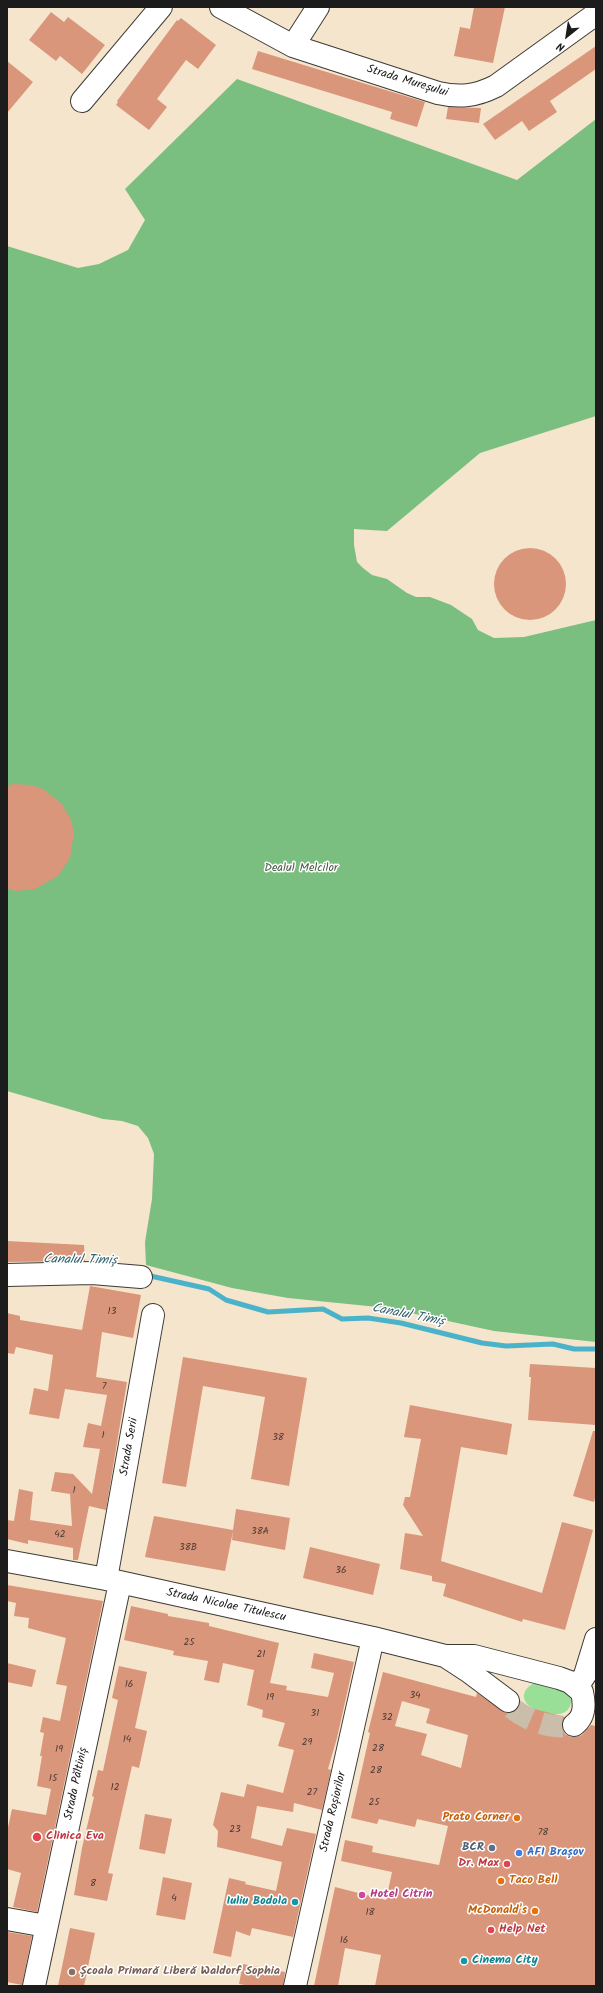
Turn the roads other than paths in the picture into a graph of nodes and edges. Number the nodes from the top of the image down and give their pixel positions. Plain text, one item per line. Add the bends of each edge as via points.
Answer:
1 (161, 7) edge
2 (221, 7) edge
3 (318, 7) edge
4 (596, 14) edge
5 (293, 46) junction
6 (82, 100) dead end
7 (7, 1275) edge
8 (141, 1277) dead end
9 (153, 1315) dead end
10 (7, 1561) edge
11 (113, 1581) junction
12 (373, 1638) junction
13 (596, 1640) edge
14 (445, 1656) junction
15 (535, 1672) junction
16 (585, 1692) edge
17 (583, 1722) edge
18 (7, 1919) edge
19 (46, 1926) junction
20 (34, 1986) edge
21 (295, 1986) edge

1 - 6 street
2 - 5 street, Strada Mureșului
3 - 5 street
4 - 5 street, Strada Mureșului via 496,86 482,93 465,96 438,93
7 - 8 street via 92,1273
9 - 11 street, Strada Serii
10 - 11 street, Strada Nicolae Titulescu
11 - 12 street, Strada Nicolae Titulescu
11 - 19 street, Strada Păltiniș
12 - 14 street, Strada Nicolae Titulescu
12 - 21 street, Strada Roșiorilor
13 - 16 street via 585,1675
14 - 15 street, Strada Nicolae Titulescu via 474,1656
14 - 15 street, Strada Nicolae Titulescu via 510,1704 510,1684 523,1673
15 - 16 street, Strada Nicolae Titulescu via 559,1678
16 - 17 street
18 - 19 street
19 - 20 street, Strada Păltiniș

